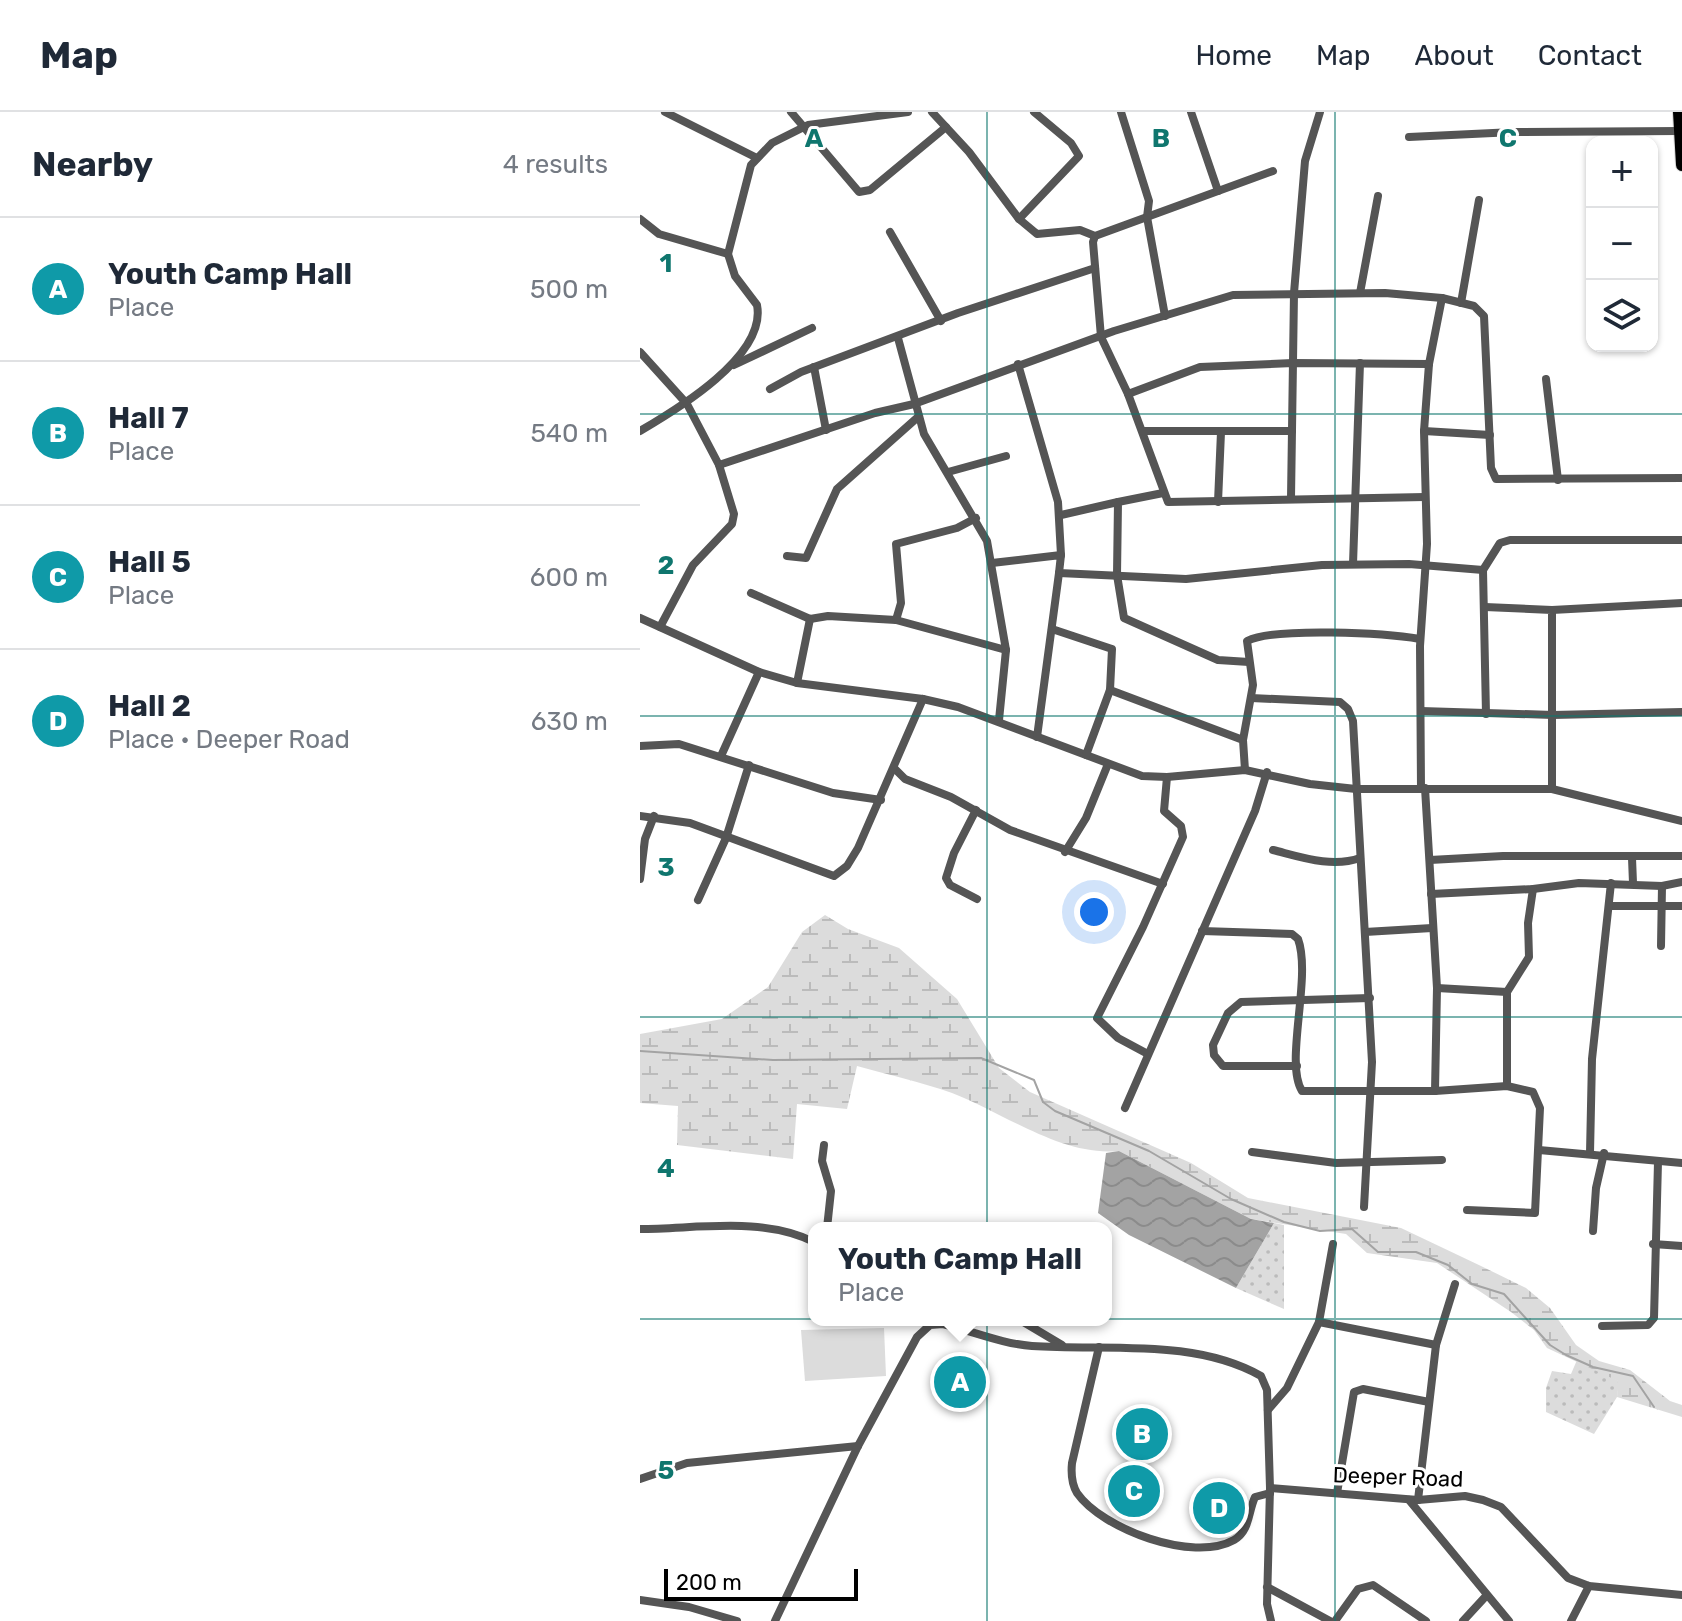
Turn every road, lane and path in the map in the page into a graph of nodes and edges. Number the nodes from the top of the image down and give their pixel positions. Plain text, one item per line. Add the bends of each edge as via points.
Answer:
1 (665, 112) edge
2 (791, 112) edge
3 (908, 112) edge
4 (932, 112) edge
5 (1034, 112) edge
6 (1121, 112) edge
7 (1191, 112) edge
8 (1320, 112) edge
9 (1679, 112) edge
10 (866, 115) edge
11 (946, 127) junction
12 (802, 128) junction
13 (1680, 131) edge
14 (1409, 137) dead end
15 (757, 158) junction
16 (1682, 165) edge
17 (1273, 171) dead end
18 (1218, 191) junction
19 (1378, 196) dead end
20 (1479, 200) dead end
21 (1147, 217) junction
22 (640, 219) edge
23 (1019, 219) junction
24 (890, 232) dead end
25 (1095, 236) junction
26 (728, 254) junction
27 (1095, 268) junction
28 (1294, 293) junction
29 (1360, 293) junction
30 (1442, 298) junction
31 (1461, 303) junction
32 (1165, 316) junction
33 (941, 321) junction
34 (812, 328) dead end
35 (1101, 337) junction
36 (898, 338) junction
37 (640, 352) edge
38 (1293, 363) junction
39 (1360, 363) junction
40 (1018, 364) junction
41 (1429, 364) junction
42 (731, 366) junction
43 (814, 367) junction
44 (1546, 379) dead end
45 (770, 389) dead end
46 (1128, 394) junction
47 (687, 404) junction
48 (914, 404) junction
49 (918, 417) junction
50 (826, 430) junction
51 (640, 431) edge
52 (1143, 431) junction
53 (1292, 431) junction
54 (1424, 431) junction
55 (1221, 432) junction
56 (1490, 435) junction
57 (1006, 456) dead end
58 (719, 465) junction
59 (948, 472) junction
60 (1682, 478) edge
61 (1558, 480) junction
62 (1163, 493) junction
63 (1355, 497) junction
64 (1425, 497) junction
65 (1291, 498) junction
66 (1118, 502) junction
67 (1218, 502) junction
68 (1061, 515) junction
69 (976, 518) junction
70 (1682, 540) edge
71 (1061, 555) junction
72 (787, 556) dead end
73 (992, 563) junction
74 (1353, 564) junction
75 (1426, 565) junction
76 (1483, 570) junction
77 (1059, 573) junction
78 (1117, 575) junction
79 (751, 593) dead end
80 (1682, 603) edge
81 (1485, 607) junction
82 (1552, 610) junction
83 (640, 618) edge
84 (810, 619) junction
85 (896, 620) junction
86 (660, 627) junction
87 (1052, 629) junction
88 (1420, 639) junction
89 (1006, 650) junction
90 (1249, 662) junction
91 (759, 672) junction
92 (797, 683) junction
93 (1110, 690) junction
94 (1251, 698) junction
95 (923, 699) junction
96 (1421, 711) junction
97 (1682, 712) edge
98 (1486, 714) junction
99 (1553, 715) junction
100 (999, 720) junction
101 (1037, 737) junction
102 (1243, 740) junction
103 (640, 746) edge
104 (1086, 755) junction
105 (721, 756) junction
106 (1108, 764) junction
107 (749, 765) junction
108 (894, 768) junction
109 (1245, 770) junction
110 (1267, 772) junction
111 (1167, 777) junction
112 (905, 779) junction
113 (889, 783) junction
114 (1423, 788) junction
115 (1356, 789) junction
116 (1552, 789) junction
117 (881, 800) junction
118 (976, 810) junction
119 (640, 816) edge
120 (654, 816) junction
121 (1682, 821) edge
122 (726, 838) junction
123 (1273, 850) dead end
124 (1065, 852) junction
125 (1682, 856) edge
126 (1360, 858) junction
127 (1632, 858) junction
128 (1430, 860) junction
129 (641, 880) edge
130 (1682, 882) edge
131 (1611, 883) junction
132 (1633, 883) junction
133 (1163, 884) junction
134 (1662, 886) junction
135 (1533, 889) junction
136 (1431, 894) junction
137 (977, 899) dead end
138 (698, 900) dead end
139 (1609, 906) junction
140 (1682, 906) edge
141 (1662, 907) junction
142 (1432, 928) junction
143 (1202, 931) junction
144 (1365, 932) junction
145 (1661, 946) dead end
146 (1437, 988) junction
147 (1507, 992) junction
148 (1370, 998) junction
149 (1301, 1000) junction
150 (1146, 1053) junction
151 (1297, 1066) junction
152 (1507, 1086) junction
153 (1435, 1091) junction
154 (1369, 1093) junction
155 (1125, 1108) dead end
156 (824, 1145) dead end
157 (1539, 1150) junction
158 (1252, 1152) dead end
159 (1590, 1153) junction
160 (1604, 1153) junction
161 (1442, 1160) dead end
162 (1367, 1162) junction
163 (1658, 1162) junction
164 (1682, 1163) edge
165 (1364, 1207) dead end
166 (1467, 1210) dead end
167 (828, 1222) edge
168 (640, 1229) edge
169 (1593, 1231) dead end
170 (808, 1240) edge
171 (1333, 1244) dead end
172 (1653, 1244) junction
173 (1682, 1246) edge
174 (1455, 1284) dead end
175 (1319, 1322) junction
176 (927, 1326) edge
177 (951, 1326) edge
178 (1030, 1326) edge
179 (1602, 1326) dead end
180 (1063, 1345) junction
181 (1436, 1345) junction
182 (1099, 1347) junction
183 (1429, 1402) junction
184 (1268, 1410) junction
185 (858, 1446) junction
186 (640, 1479) edge
187 (1270, 1490) junction
188 (1337, 1493) junction
189 (1414, 1500) junction
190 (1589, 1586) junction
191 (1267, 1587) junction
192 (1682, 1595) edge
193 (1486, 1596) junction
194 (640, 1600) edge
195 (716, 1619) edge
196 (737, 1621) edge
197 (775, 1621) edge
198 (1271, 1621) edge
199 (1332, 1621) edge
200 (1426, 1621) edge
201 (1463, 1621) edge
202 (1509, 1621) edge
203 (1571, 1621) edge

1 - 15 street
2 - 12 street
3 - 10 street
4 - 11 street
5 - 23 street via 1079,156
6 - 21 street via 1149,201
7 - 18 street
8 - 28 street via 1305,161
9 - 13 highway
10 - 12 street
11 - 12 street via 863,192
11 - 23 street
12 - 15 street via 772,143
13 - 14 street
13 - 16 highway
15 - 26 street
17 - 18 street
18 - 21 street
19 - 29 street
20 - 31 street
21 - 25 street
21 - 32 street
22 - 26 street via 659,234
23 - 25 street via 1037,234 1080,230
24 - 33 street
25 - 27 street
26 - 42 street via 759,314
27 - 33 street
27 - 35 street
28 - 29 street
28 - 32 street via 1233,295
28 - 38 street
29 - 30 street
30 - 31 street
30 - 41 street
31 - 56 street via 1484,316
32 - 35 street
33 - 36 street
34 - 42 street
35 - 40 street
35 - 46 street
36 - 43 street
36 - 48 street
37 - 47 street
38 - 39 street
38 - 46 street via 1200,367
38 - 53 street
39 - 41 street
39 - 63 street
40 - 48 street
40 - 68 street
41 - 54 street
42 - 47 street
43 - 45 street
43 - 50 street
44 - 61 street
46 - 52 street
47 - 51 street
47 - 58 street
48 - 49 street
48 - 50 street
49 - 59 street
49 - 72 street via 837,489 806,558
50 - 58 street
52 - 55 street
52 - 62 street
53 - 55 street
53 - 65 street
54 - 56 street
54 - 64 street
55 - 67 street
56 - 61 street via 1496,479
57 - 59 street
58 - 86 street via 733,502 732,524 693,565
59 - 69 street
60 - 61 street
62 - 66 street
62 - 67 street via 1174,504
63 - 64 street
63 - 65 street
63 - 74 street
64 - 75 street
65 - 67 street
66 - 68 street
66 - 78 street
68 - 71 street
69 - 73 street
69 - 85 street via 896,544 901,603
70 - 76 street via 1510,540 1500,543
71 - 73 street
71 - 77 street
73 - 89 street
74 - 75 street
74 - 78 street via 1282,566 1197,579
75 - 76 street
75 - 88 street
76 - 81 street
77 - 78 street
77 - 87 street
78 - 90 street via 1121,611 1130,622 1218,660
79 - 84 street
80 - 82 street
81 - 82 street
81 - 98 street
82 - 99 street
83 - 86 street
84 - 85 street
84 - 92 street
85 - 89 street
86 - 91 street
87 - 93 street via 1112,649
87 - 101 street
88 - 90 street via 1274,635 1247,641
88 - 96 street
89 - 100 street
90 - 94 street
91 - 92 street
91 - 105 street
92 - 95 street
93 - 102 street
93 - 104 street
94 - 102 street
94 - 115 street via 1340,702 1353,721
95 - 100 street
95 - 108 street
96 - 98 street
96 - 114 street
97 - 99 street
98 - 99 street
99 - 116 street
100 - 101 street
101 - 104 street
102 - 109 street
103 - 105 street via 679,744
104 - 106 street
105 - 107 street
106 - 111 street via 1142,776
106 - 124 street
107 - 117 street via 833,793
107 - 122 street
108 - 112 street
108 - 113 street
109 - 110 street
109 - 111 street
110 - 115 street
110 - 143 street
111 - 133 street via 1164,811 1181,826 1183,837
112 - 113 street
112 - 118 street
113 - 117 street
114 - 115 street
114 - 116 street
114 - 128 street
115 - 126 street
116 - 121 street
117 - 122 street via 847,866 834,876
118 - 124 street
118 - 137 street via 946,878
119 - 120 street
120 - 122 street
120 - 129 street via 645,839
122 - 138 street
123 - 126 street via 1326,861
124 - 133 street
125 - 127 street
126 - 144 street
127 - 128 street
127 - 132 street
128 - 136 street
130 - 134 street
131 - 132 street
131 - 135 street
131 - 139 street
132 - 134 street
133 - 150 street via 1097,1018 1118,1038
134 - 141 street
135 - 136 street
135 - 147 street via 1529,957
136 - 142 street
139 - 141 street
139 - 159 street via 1592,1059
140 - 141 street
141 - 145 street
142 - 144 street
142 - 146 street
143 - 149 street via 1292,934 1301,946
143 - 150 street
144 - 148 street
146 - 147 street
146 - 153 street
147 - 152 street
148 - 149 street
148 - 154 street
149 - 151 street
149 - 151 street via 1241,1002 1228,1013 1213,1045 1223,1066
150 - 155 street
151 - 154 street via 1302,1091
152 - 153 street
152 - 157 street via 1533,1092 1539,1099
153 - 154 street
154 - 162 street
156 - 167 street via 822,1161 831,1191
157 - 159 street
157 - 166 street via 1535,1213
158 - 162 street via 1301,1161
159 - 160 street
160 - 163 street
160 - 169 street
161 - 162 street
162 - 165 street
163 - 164 street
163 - 172 street
168 - 170 street via 760,1228
171 - 175 street
172 - 173 street
172 - 179 street via 1652,1322
174 - 181 street
175 - 181 street
175 - 184 street via 1287,1388
176 - 185 street
177 - 180 street via 1031,1346
178 - 180 street
180 - 182 street
181 - 183 street
182 - 184 street via 1190,1353 1243,1366 1261,1376
182 - 187 street via 1072,1463 1078,1494 1142,1539 1181,1546 1234,1540 1245,1530 1255,1497
183 - 188 street via 1363,1389 1354,1392
183 - 189 street
184 - 187 street
185 - 186 street via 687,1463
185 - 197 street
187 - 188 street, Deeper Road
187 - 191 street
188 - 189 street, Deeper Road
189 - 190 street, Deeper Road via 1465,1496 1501,1507 1568,1578
189 - 193 street
190 - 192 street, Deeper Road
190 - 203 street
191 - 198 street
191 - 199 street
193 - 201 street
193 - 202 street
194 - 195 street via 689,1607
195 - 196 street
199 - 200 street via 1358,1589 1373,1585

